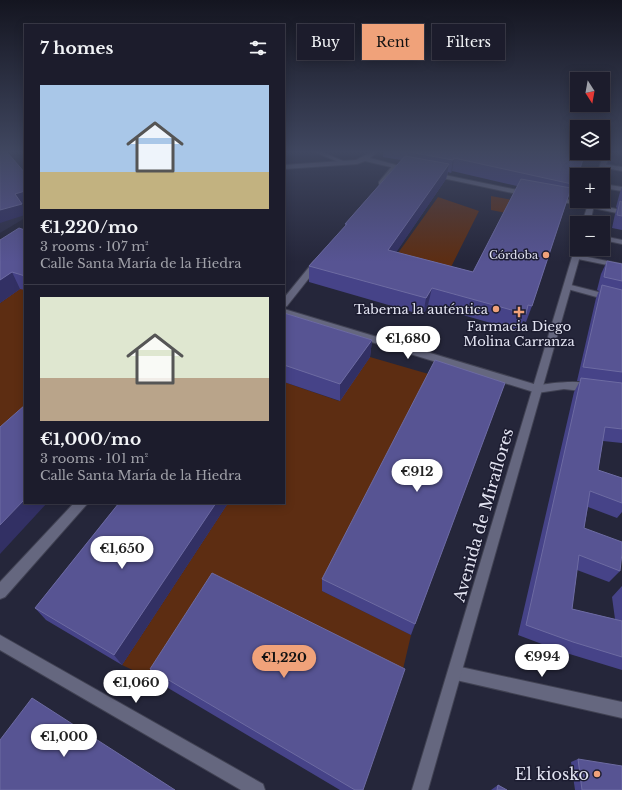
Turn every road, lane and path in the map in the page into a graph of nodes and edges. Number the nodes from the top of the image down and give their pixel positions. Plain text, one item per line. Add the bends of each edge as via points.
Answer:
1 (377, 189) edge
2 (506, 189) edge
3 (374, 192) edge
4 (532, 194) edge
5 (547, 197) edge
6 (570, 201) edge
7 (607, 208) edge
8 (622, 212) edge
9 (610, 239) edge
10 (622, 242) edge
11 (324, 255) edge
12 (576, 256) edge
13 (590, 256) edge
14 (622, 266) edge
15 (567, 286) junction
16 (622, 300) edge
17 (285, 303) edge
18 (285, 312) edge
19 (537, 389) junction
20 (600, 389) edge
21 (81, 504) edge
22 (0, 592) edge
23 (0, 642) edge
24 (456, 673) junction
25 (622, 710) edge
26 (257, 790) edge
27 (420, 790) edge

1 - 3 street
2 - 4 street
5 - 6 street
7 - 8 street
9 - 10 street
11 - 17 street
12 - 15 street, Avenida de Miraflores
13 - 14 street
15 - 16 street
15 - 19 street, Avenida de Miraflores
18 - 19 street
19 - 20 street via 564,385
19 - 24 street, Avenida de Miraflores
21 - 22 street
23 - 26 street
24 - 25 street
24 - 27 street, Avenida de Miraflores

